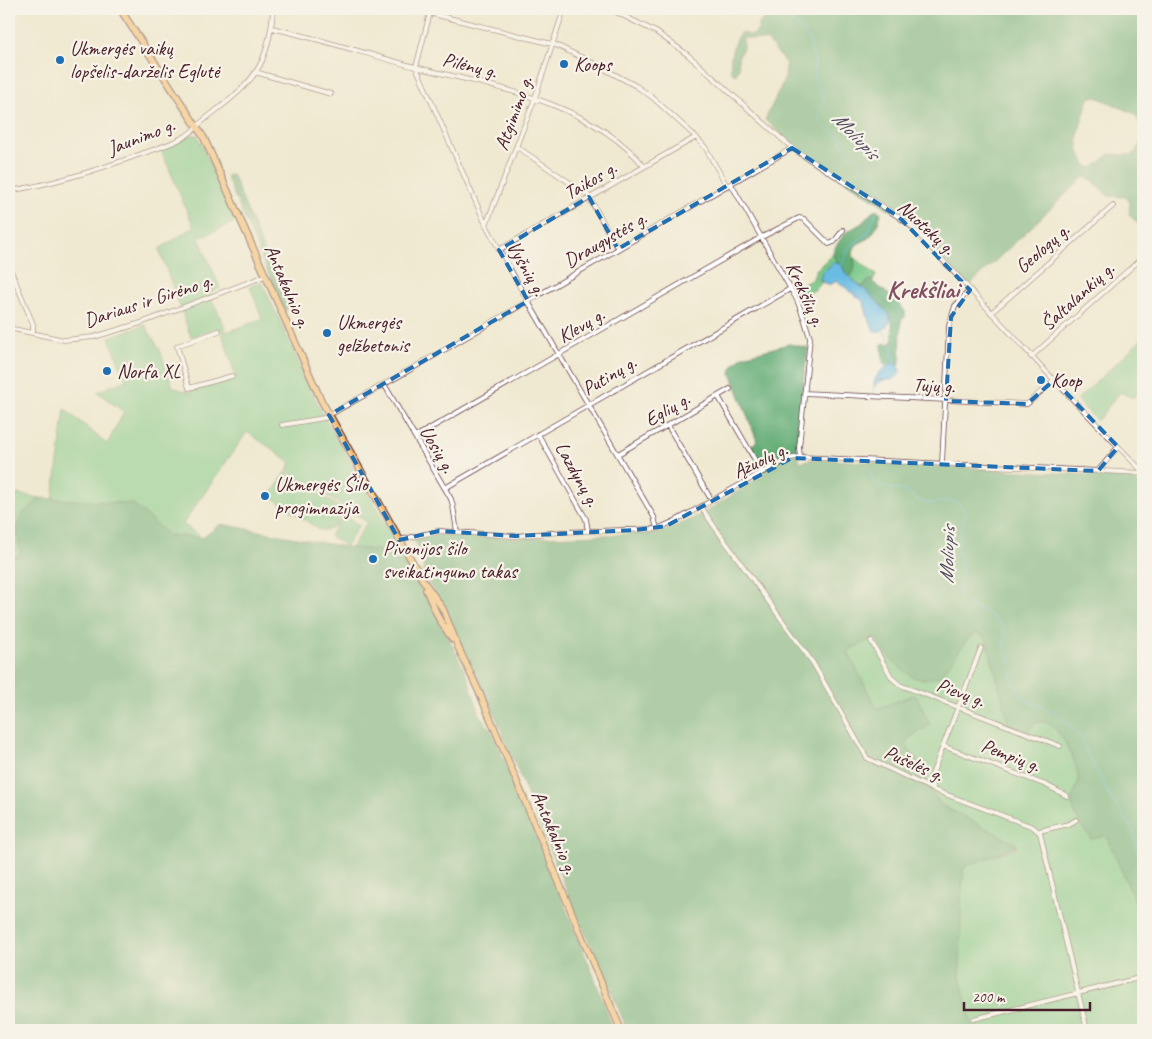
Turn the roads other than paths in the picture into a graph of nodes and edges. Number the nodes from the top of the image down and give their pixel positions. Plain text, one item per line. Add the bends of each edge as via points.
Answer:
1 (120, 9) edge
2 (274, 9) edge
3 (414, 9) edge
4 (564, 9) edge
5 (610, 9) edge
6 (431, 11) edge
7 (272, 28) junction
8 (553, 44) junction
9 (416, 67) junction
10 (256, 72) junction
11 (331, 94) dead end
12 (535, 98) junction
13 (197, 127) junction
14 (696, 137) junction
15 (517, 147) junction
16 (792, 148) junction
17 (644, 166) junction
18 (729, 185) junction
19 (9, 192) edge
20 (590, 198) junction
21 (1113, 206) dead end
22 (486, 225) junction
23 (843, 230) dead end
24 (762, 238) junction
25 (618, 249) junction
26 (499, 250) junction
27 (1143, 257) edge
28 (9, 266) edge
29 (265, 276) junction
30 (790, 289) junction
31 (970, 290) junction
32 (528, 301) junction
33 (991, 313) junction
34 (9, 328) edge
35 (219, 331) dead end
36 (33, 332) junction
37 (560, 354) junction
38 (1032, 357) junction
39 (232, 376) dead end
40 (1054, 380) junction
41 (384, 384) junction
42 (730, 389) dead end
43 (804, 393) junction
44 (718, 396) junction
45 (946, 400) junction
46 (588, 404) junction
47 (330, 416) junction
48 (282, 425) dead end
49 (668, 426) junction
50 (538, 434) junction
51 (415, 437) junction
52 (1118, 447) junction
53 (618, 454) junction
54 (800, 457) junction
55 (942, 463) junction
56 (1098, 471) junction
57 (762, 472) junction
58 (1143, 472) edge
59 (444, 488) junction
60 (712, 500) junction
61 (701, 507) junction
62 (657, 529) junction
63 (588, 531) junction
64 (457, 532) junction
65 (400, 540) junction
66 (871, 641) dead end
67 (981, 648) dead end
68 (958, 708) junction
69 (943, 746) junction
70 (1060, 746) dead end
71 (934, 790) junction
72 (1067, 796) dead end
73 (1076, 820) dead end
74 (1039, 831) junction
75 (1143, 977) edge
76 (1077, 993) junction
77 (974, 1019) dead end
78 (621, 1030) edge
79 (1087, 1030) edge

1 - 13 main road, Antakalnio g.
2 - 7 street, Jaunimo g.
3 - 6 street, Krekšlių g.
4 - 8 street, Atgimimo g.
5 - 16 street, Nuotekų g. via 656,32 688,55
6 - 8 street, Krekšlių g.
6 - 9 street
7 - 9 street, Pilėnų g.
7 - 10 street, Jaunimo g.
8 - 12 street, Atgimimo g.
8 - 14 street, Krekšlių g. via 636,86
9 - 12 street, Pilėnų g.
9 - 22 street, Vyšnių g.
10 - 11 street
10 - 13 street, Jaunimo g. via 234,97
12 - 15 street, Atgimimo g.
12 - 17 street, Pilėnų g. via 574,114 605,133
13 - 19 street, Jaunimo g. via 173,142 122,161
13 - 29 main road, Antakalnio g. via 215,160
14 - 17 street, Taikos g.
14 - 18 street, Krekšlių g.
15 - 20 street
15 - 22 street, Atgimimo g.
16 - 18 street, Draugystės g.
16 - 31 street, Nuotekų g. via 911,226
17 - 20 street, Taikos g.
18 - 24 street, Krekšlių g.
18 - 25 street, Draugystės g.
20 - 25 street
20 - 26 street, Taikos g.
21 - 33 street, Geologų g.
22 - 26 street, Vyšnių g.
23 - 24 street, Klevų g. via 829,244 804,219 799,218
24 - 30 street, Krekšlių g.
24 - 37 street, Klevų g.
25 - 32 street, Draugystės g.
26 - 32 street, Vyšnių g.
27 - 38 street, Šaltalankių g.
28 - 36 street via 33,324
29 - 36 street, Dariaus ir Girėno g. via 105,335 64,340
29 - 47 main road, Antakalnio g.
30 - 43 street, Krekšlių g. via 810,338
30 - 46 street, Putinų g.
31 - 33 street, Nuotekų g.
31 - 45 street via 950,317
32 - 37 street, Vyšnių g.
32 - 41 street, Draugystės g.
33 - 38 street, Nuotekų g.
34 - 36 street, Dariaus ir Girėno g.
35 - 39 street via 177,346 189,388
37 - 46 street, Vyšnių g.
37 - 51 street, Klevų g.
38 - 40 street, Nuotekų g.
40 - 45 street, Tujų g. via 1027,404
40 - 52 street, Nuotekų g.
41 - 47 street, Draugystės g.
41 - 51 street, Uosių g.
42 - 44 street, Eglių g.
43 - 45 street, Tujų g.
43 - 54 street, Krekšlių g.
44 - 49 street, Eglių g.
44 - 57 street
45 - 55 street
46 - 50 street, Putinų g.
46 - 53 street, Vyšnių g.
47 - 48 street
47 - 65 main road, Antakalnio g.
49 - 53 street, Eglių g.
49 - 60 street
50 - 59 street, Putinų g.
50 - 63 street, Lazdynų g. via 586,520
51 - 59 street, Uosių g.
52 - 56 street
52 - 58 street, Nuotekų g.
53 - 62 street, Vyšnių g. via 654,517
54 - 55 street, Ąžuolų g.
54 - 57 street, Ąžuolų g. via 785,460
55 - 56 street, Ąžuolų g.
56 - 58 street, Ąžuolų g.
57 - 60 street, Ąžuolų g.
59 - 64 street, Uosių g. via 453,506
60 - 61 street, Ąžuolų g.
61 - 62 street, Ąžuolų g.
61 - 71 street, Pušelės g. via 813,663 867,758
62 - 63 street, Ąžuolų g.
63 - 64 street, Ąžuolų g. via 515,536
64 - 65 street, Ąžuolų g. via 431,532
65 - 78 main road, Antakalnio g. via 443,609
66 - 68 street, Pievų g. via 896,682
67 - 68 street
68 - 69 street
68 - 70 street, Pievų g.
69 - 71 street via 930,782
69 - 72 street, Pempių g. via 1046,784
71 - 74 street, Pušelės g.
73 - 74 street
74 - 76 street
75 - 76 street
76 - 77 street
76 - 79 street

